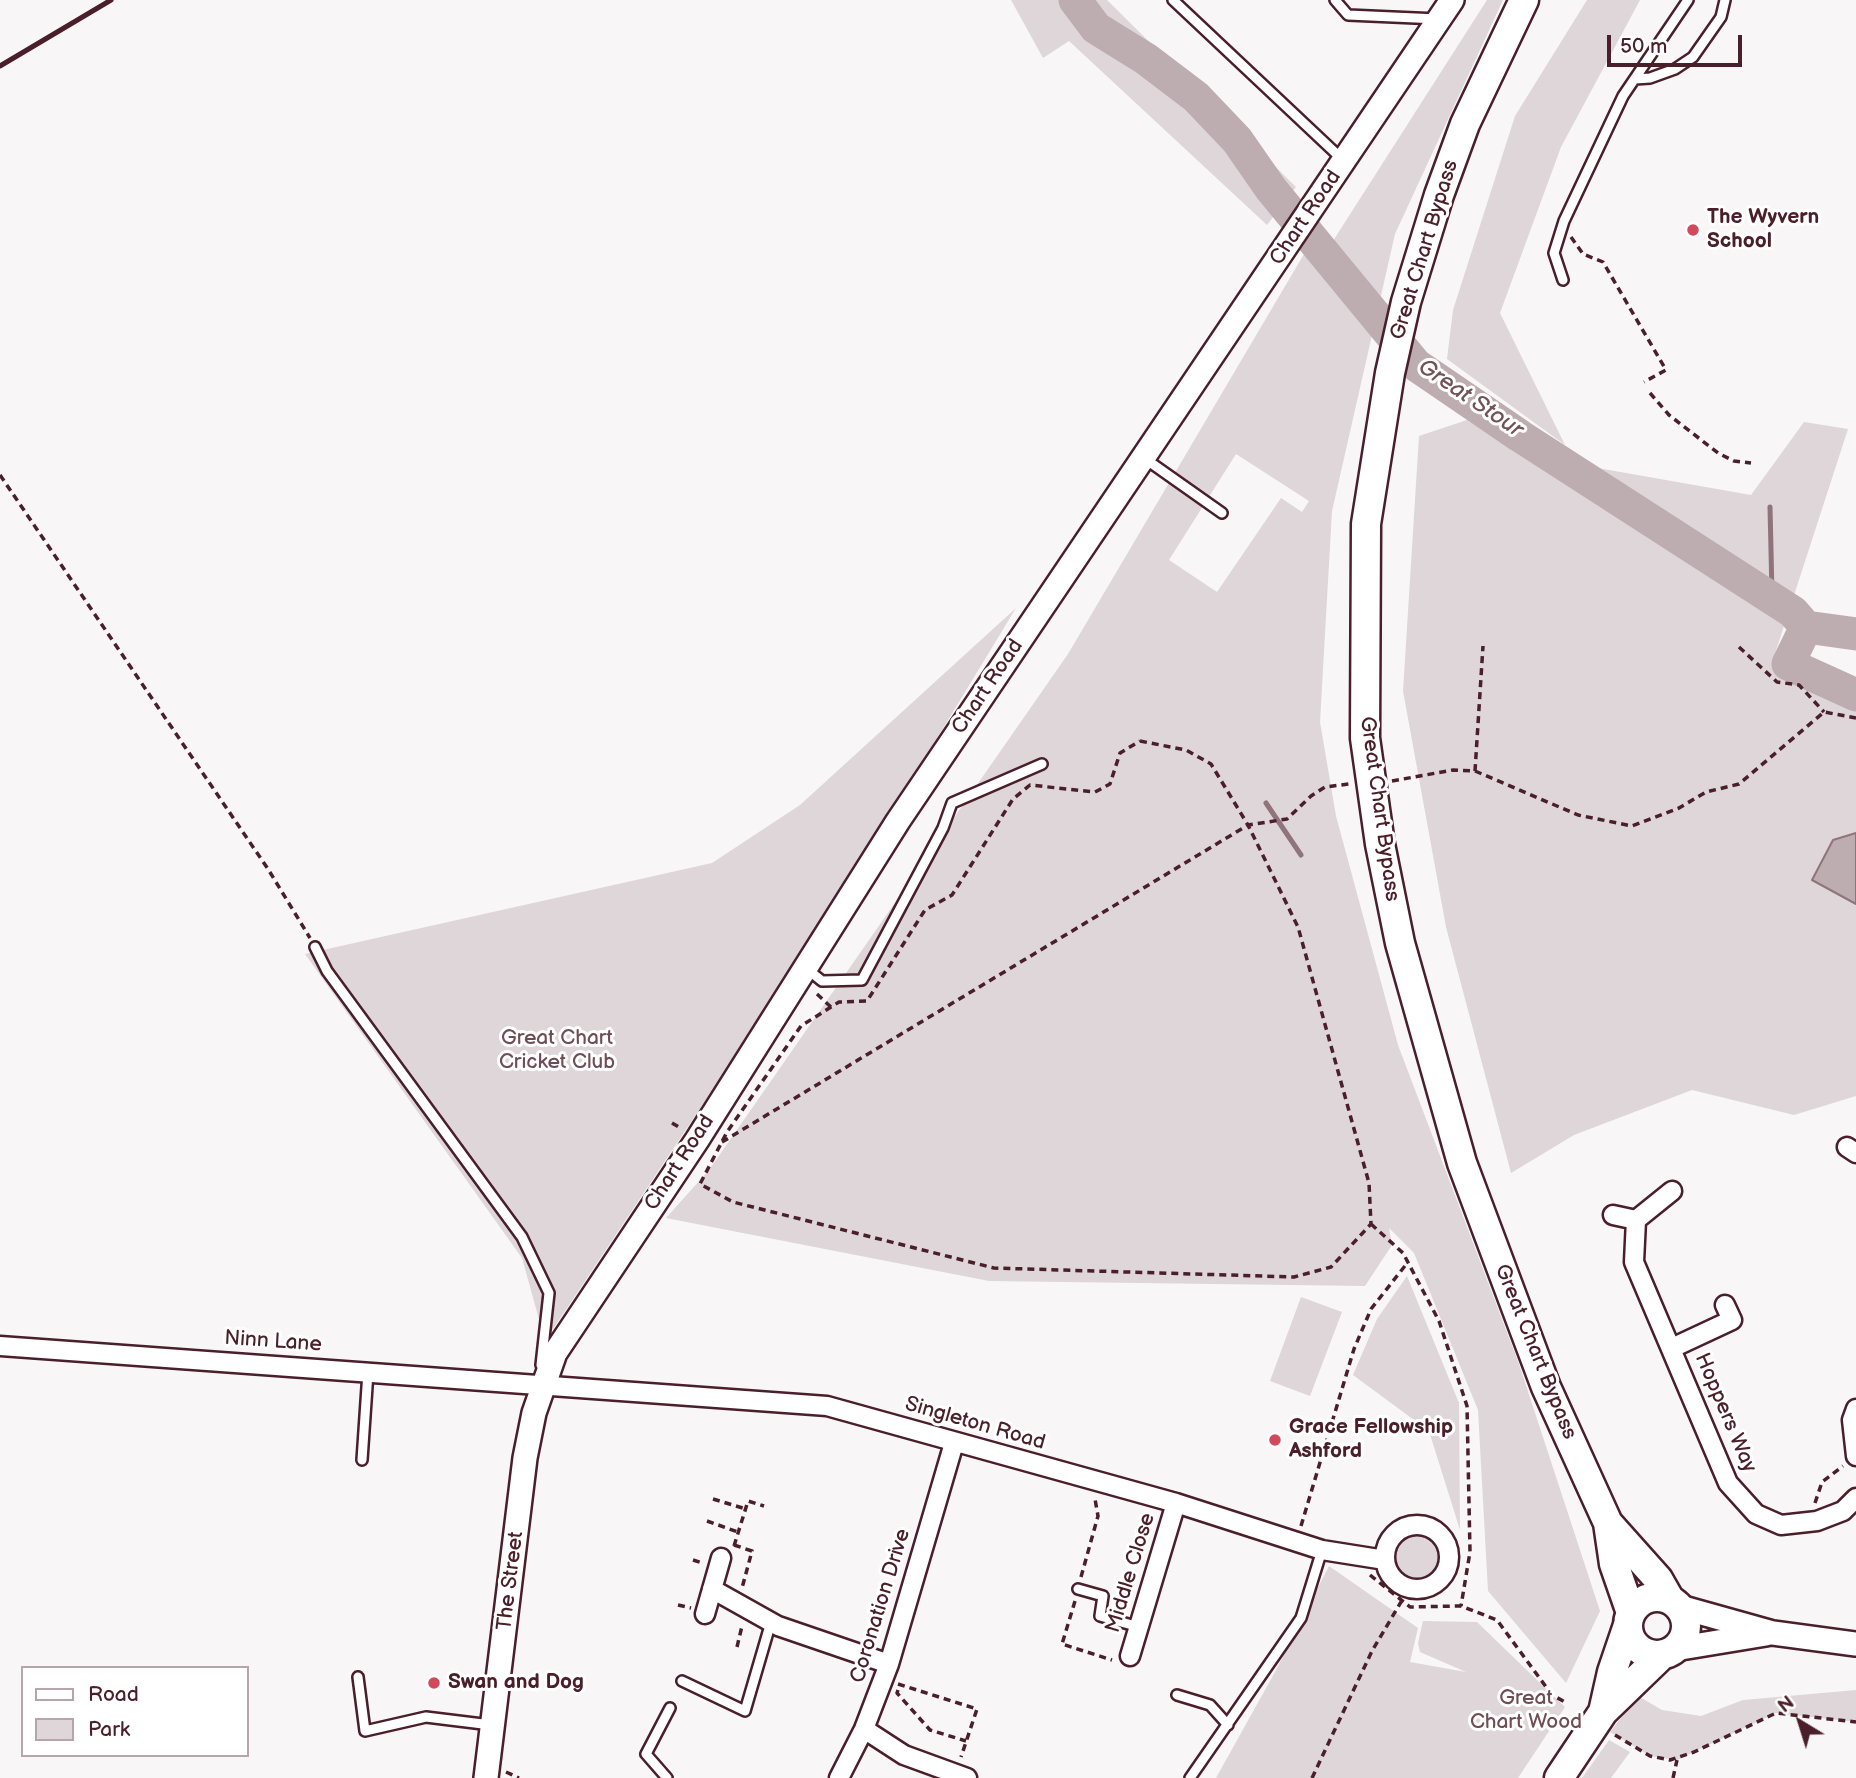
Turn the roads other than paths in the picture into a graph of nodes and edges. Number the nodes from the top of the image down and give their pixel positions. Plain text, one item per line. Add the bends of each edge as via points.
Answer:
1 (1173, 0) edge
2 (1335, 0) edge
3 (1524, 0) edge
4 (1688, 0) edge
5 (1725, 0) edge
6 (1446, 9) edge
7 (1635, 79) junction
8 (1344, 161) junction
9 (1563, 280) dead end
10 (1143, 457) junction
11 (1222, 513) dead end
12 (1042, 764) dead end
13 (315, 947) road end
14 (806, 968) junction
15 (1672, 1191) dead end
16 (1613, 1215) dead end
17 (1636, 1220) junction
18 (1725, 1305) dead end
19 (0, 1346) edge
20 (1672, 1348) junction
21 (368, 1372) junction
22 (543, 1386) junction
23 (1856, 1409) edge
24 (954, 1443) junction
25 (1852, 1459) edge
26 (362, 1460) dead end
27 (1856, 1498) edge
28 (1176, 1503) junction
29 (1608, 1523) junction
30 (1322, 1550) junction
31 (728, 1552) road end
32 (1385, 1560) dead end
33 (1078, 1589) dead end
34 (712, 1590) junction
35 (1675, 1604) junction
36 (705, 1614) dead end
37 (1629, 1619) junction
38 (771, 1622) junction
39 (1139, 1628) junction
40 (1773, 1633) junction
41 (1856, 1644) edge
42 (1668, 1652) junction
43 (1130, 1656) dead end
44 (891, 1676) junction
45 (358, 1677) dead end
46 (682, 1681) dead end
47 (1178, 1695) dead end
48 (670, 1708) dead end
49 (1606, 1722) junction
50 (492, 1725) junction
51 (1228, 1725) junction
52 (864, 1729) junction
53 (961, 1776) edge
54 (486, 1778) edge
55 (667, 1778) edge
56 (839, 1778) edge
57 (1190, 1778) edge
58 (1559, 1778) edge

1 - 8 lane
2 - 6 lane via 1348,15
3 - 29 main road, Great Chart Bypass via 1465,124 1438,195 1390,373 1366,524 1365,738 1400,943 1462,1163 1546,1387
4 - 7 lane
5 - 7 lane via 1721,17 1693,57 1675,69
6 - 8 street, Chart Road
7 - 9 lane via 1611,119 1563,223 1554,253
8 - 10 street, Chart Road
10 - 11 lane
10 - 14 street, Chart Road via 898,821
12 - 14 lane via 952,803 862,980 822,981
13 - 22 lane via 327,971 522,1237 549,1293 540,1374
14 - 22 street, Chart Road via 555,1353
15 - 17 street
16 - 17 street
17 - 20 street, Hoppers Way via 1634,1262
18 - 20 street via 1732,1320
19 - 21 street, Ninn Lane
20 - 27 street, Hoppers Way via 1728,1483 1756,1514 1781,1525 1817,1521 1843,1511
21 - 22 street, Ninn Lane
21 - 26 lane
22 - 24 street, Singleton Road via 827,1406
22 - 50 street, The Street via 525,1458
23 - 25 street
24 - 28 street, Singleton Road
24 - 44 street, Coronation Drive
28 - 30 street, Singleton Road
28 - 39 street, Middle Close
29 - 35 main road, Great Chart Bypass
29 - 37 main road, Great Chart Bypass
30 - 32 street, Singleton Road
30 - 51 lane via 1301,1618
31 - 34 street
33 - 39 lane via 1103,1596 1100,1616
34 - 36 street
34 - 38 street
35 - 37 main road via 1661,1597 1643,1600
35 - 40 street
35 - 42 main road via 1686,1625 1685,1634
37 - 42 main road via 1629,1634 1638,1648 1654,1655
37 - 49 main road via 1612,1672
38 - 44 street
38 - 46 lane via 745,1711
39 - 43 street, Middle Close
40 - 41 street
40 - 42 street
42 - 49 main road
44 - 52 street, Coronation Drive
45 - 50 lane via 365,1731 426,1717
47 - 51 lane via 1210,1705
48 - 55 lane via 646,1754
49 - 58 main road
50 - 54 street, The Street
51 - 57 lane
52 - 53 street via 904,1755
52 - 56 street, Coronation Drive

